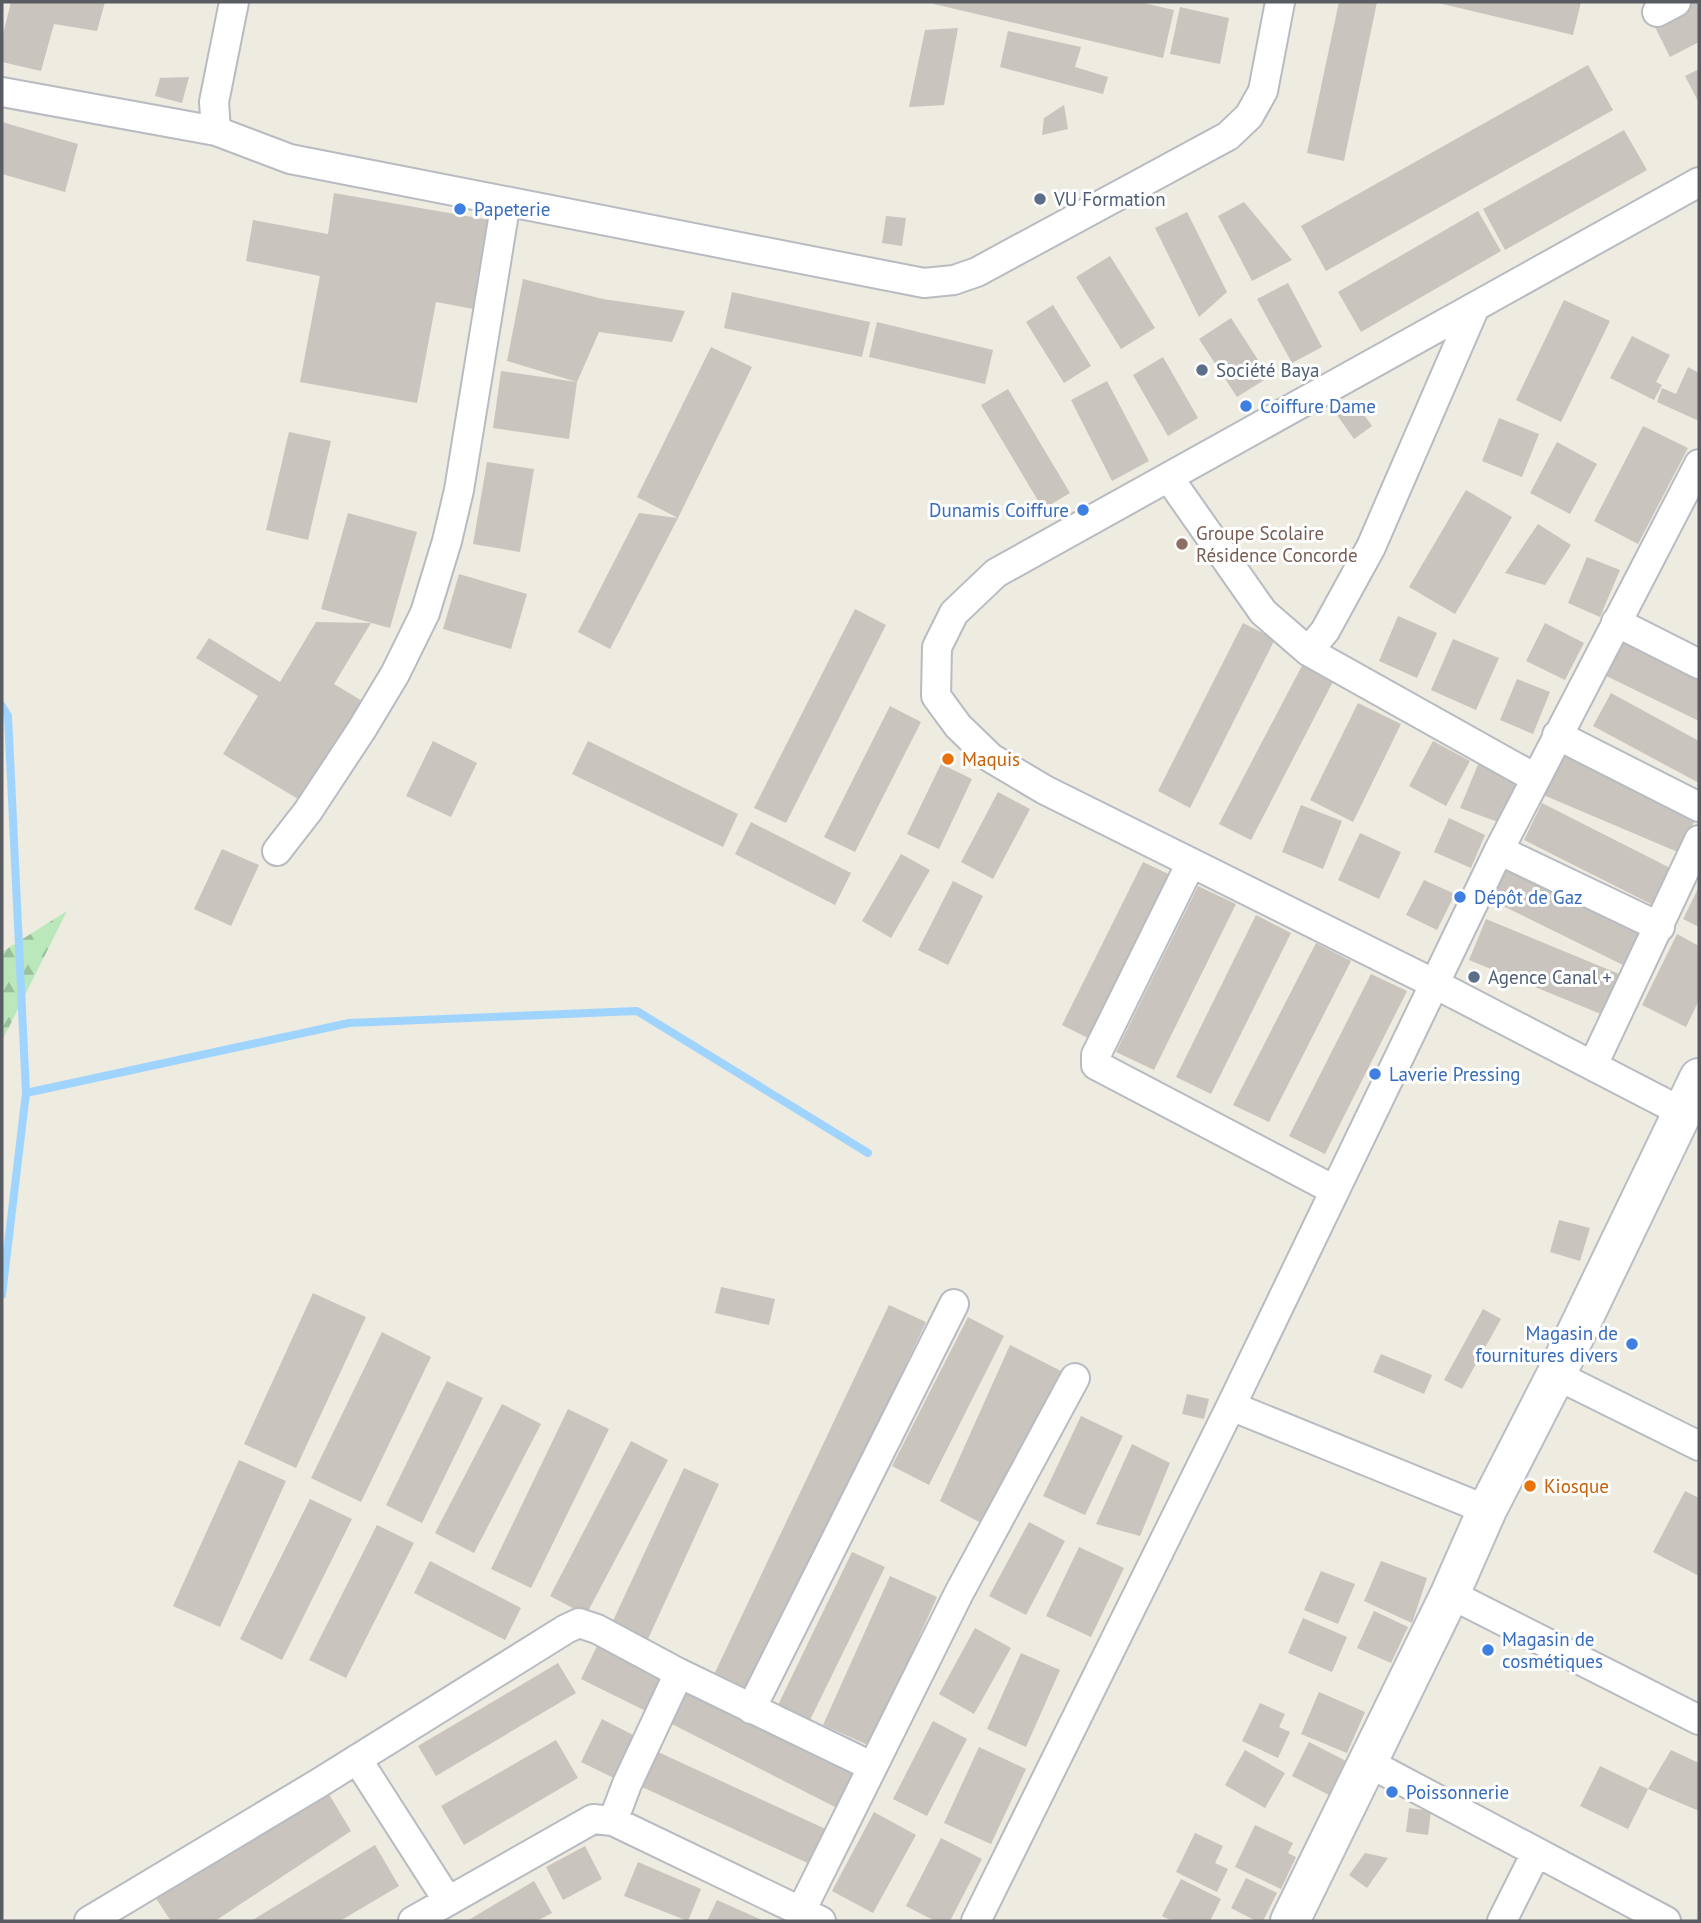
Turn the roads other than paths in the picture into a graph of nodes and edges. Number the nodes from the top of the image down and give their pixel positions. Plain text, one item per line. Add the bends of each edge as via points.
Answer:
1 (234, 2) edge
2 (1280, 2) edge
3 (2, 92) edge
4 (216, 131) junction
5 (1699, 181) edge
6 (506, 201) junction
7 (1475, 307) junction
8 (1699, 464) edge
9 (1169, 478) junction
10 (1616, 622) junction
11 (1308, 650) junction
12 (1699, 664) edge
13 (1557, 736) junction
14 (1535, 778) junction
15 (1699, 807) edge
16 (1699, 840) edge
17 (1499, 850) junction
18 (277, 851) dead end
19 (1191, 863) junction
20 (1660, 927) junction
21 (1436, 984) junction
22 (1593, 1065) junction
23 (1699, 1078) edge
24 (1682, 1112) junction
25 (1334, 1190) junction
26 (954, 1304) dead end
27 (1556, 1375) junction
28 (1075, 1378) dead end
29 (1231, 1406) junction
30 (1699, 1447) edge
31 (1487, 1510) junction
32 (1450, 1594) junction
33 (680, 1673) junction
34 (751, 1709) junction
35 (1699, 1720) edge
36 (358, 1759) junction
37 (1368, 1763) junction
38 (872, 1766) junction
39 (612, 1821) junction
40 (1536, 1853) junction
41 (448, 1901) junction
42 (127, 1911) edge
43 (811, 1916) edge
44 (89, 1921) edge
45 (413, 1921) edge
46 (976, 1921) edge
47 (1290, 1921) edge
48 (1502, 1921) edge
49 (1666, 1921) edge

1 - 4 street via 214,102
2 - 6 street via 1263,91 1249,116 1227,136 977,272 954,280 924,283
3 - 4 street
4 - 6 street via 290,159
5 - 7 street
6 - 18 street via 459,490 425,613 362,729
7 - 9 street
7 - 11 street via 1371,547 1325,631
8 - 10 street
9 - 11 street via 1263,612
9 - 19 street via 996,573 954,613 937,647 936,696 991,758
10 - 12 street
10 - 13 street
11 - 14 street
13 - 14 street
13 - 15 street
14 - 17 street
16 - 20 street
17 - 20 street
17 - 21 street
19 - 21 street
19 - 25 street via 1096,1055 1096,1065
20 - 22 street
21 - 22 street
21 - 25 street
22 - 24 street
23 - 24 street
24 - 27 street
25 - 29 street
26 - 34 street
27 - 30 street
27 - 31 street
28 - 38 street via 958,1593
29 - 31 street
29 - 46 street
31 - 32 street
32 - 35 street
32 - 37 street
33 - 34 street
33 - 36 street via 579,1623
33 - 39 street
34 - 38 street
36 - 41 street
36 - 42 street
37 - 40 street
37 - 47 street
38 - 43 street
39 - 41 street via 593,1819 575,1827
39 - 43 street
40 - 48 street
40 - 49 street
41 - 45 street
42 - 44 street

